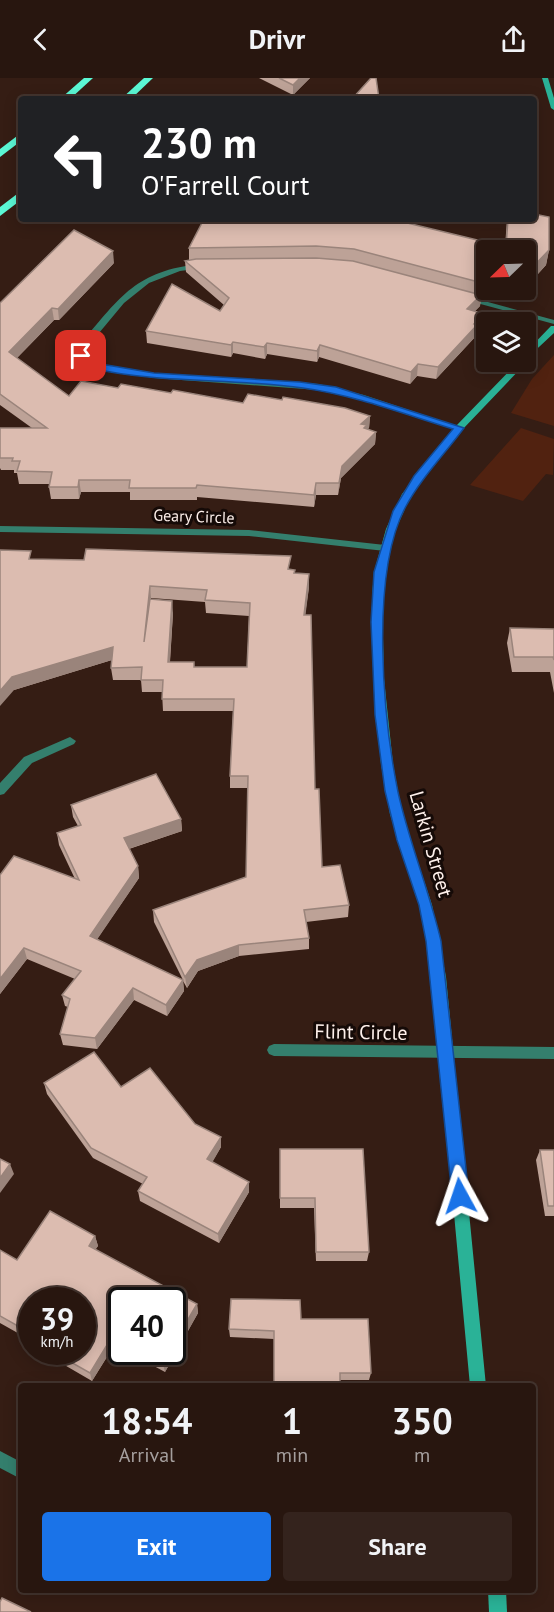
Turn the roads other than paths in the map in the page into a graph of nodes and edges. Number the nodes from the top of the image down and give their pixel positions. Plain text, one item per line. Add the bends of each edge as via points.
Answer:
1 (89, 78) edge
2 (149, 78) edge
3 (545, 78) edge
4 (68, 96) edge
5 (129, 96) edge
6 (554, 108) edge
7 (18, 139) edge
8 (0, 154) edge
9 (18, 197) edge
10 (0, 213) edge
11 (210, 265) edge
12 (453, 293) edge
13 (554, 322) edge
14 (554, 328) edge
15 (536, 347) edge
16 (512, 372) edge
17 (459, 428) junction
18 (0, 528) edge
19 (386, 548) junction
20 (70, 741) dead end
21 (0, 791) edge
22 (274, 1050) dead end
23 (447, 1053) junction
24 (554, 1053) edge
25 (478, 1383) edge
26 (0, 1459) edge
27 (18, 1469) edge
28 (497, 1593) edge
29 (498, 1612) edge

1 - 4 highway
2 - 5 highway
3 - 6 street
7 - 8 highway
9 - 10 highway
11 - 17 street via 173,270 139,284 85,344 82,360 154,376 327,388
12 - 13 street
14 - 15 street
16 - 17 street, Larkin Street
17 - 19 street, Larkin Street via 407,494
18 - 19 street, Geary Circle via 249,533
19 - 23 street, Larkin Street via 379,572 376,622 386,754 396,814 434,941
20 - 21 street via 28,760
22 - 23 street, Flint Circle
23 - 24 street, Flint Circle
23 - 25 street, Larkin Street
26 - 27 street
28 - 29 street

